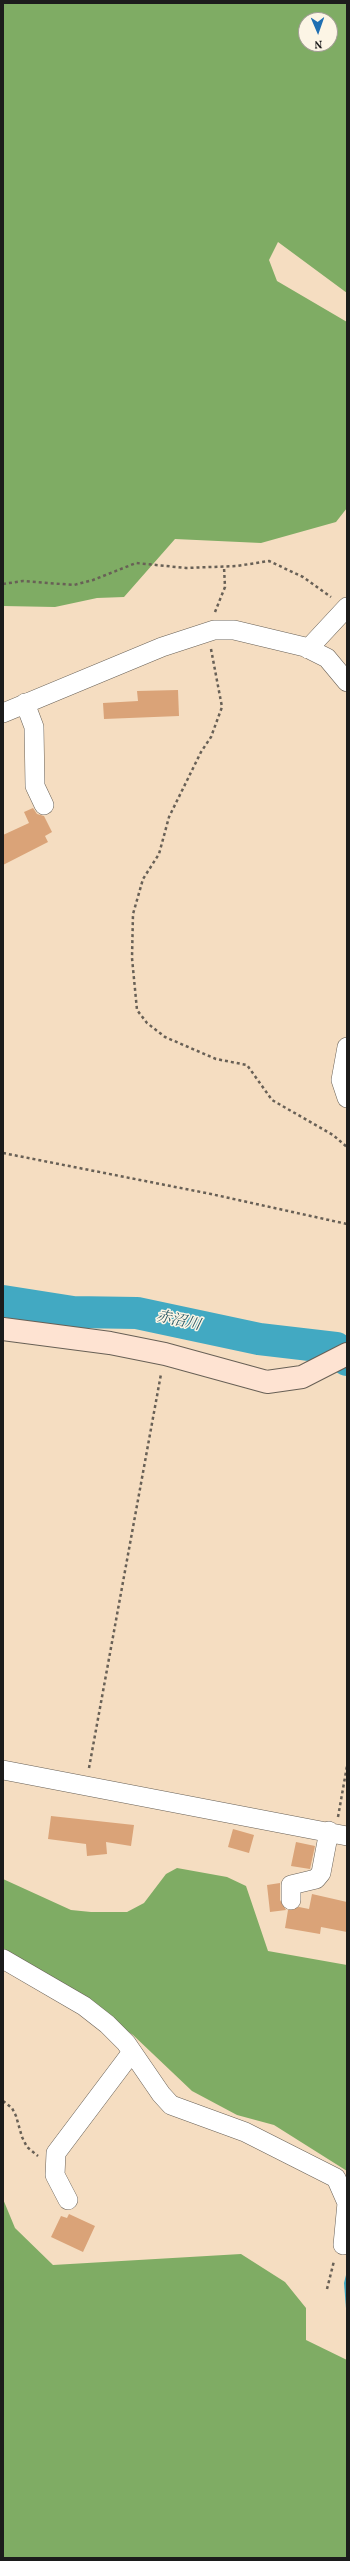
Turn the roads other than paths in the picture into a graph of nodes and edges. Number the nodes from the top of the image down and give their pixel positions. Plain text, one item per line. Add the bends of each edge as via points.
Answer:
1 (347, 608) edge
2 (308, 649) junction
3 (347, 682) edge
4 (25, 703) junction
5 (3, 713) edge
6 (44, 805) dead end
7 (347, 1047) edge
8 (347, 1098) edge
9 (3, 1329) edge
10 (347, 1354) edge
11 (3, 1770) edge
12 (337, 1833) edge
13 (291, 1900) dead end
14 (3, 1959) edge
15 (132, 2052) junction
16 (68, 2200) dead end
17 (342, 2245) dead end

1 - 2 street
2 - 3 street via 327,658
2 - 4 street via 234,630 208,631
4 - 5 street
4 - 6 street via 34,727 35,786
7 - 8 street via 342,1080
9 - 10 street via 95,1341 165,1354 267,1382 302,1378
11 - 12 street
12 - 13 street via 321,1873 316,1879 291,1885
14 - 15 street via 84,2006 107,2024
15 - 16 street via 56,2154 53,2169 58,2184
15 - 17 street via 160,2094 171,2105 245,2132 336,2178 347,2203

